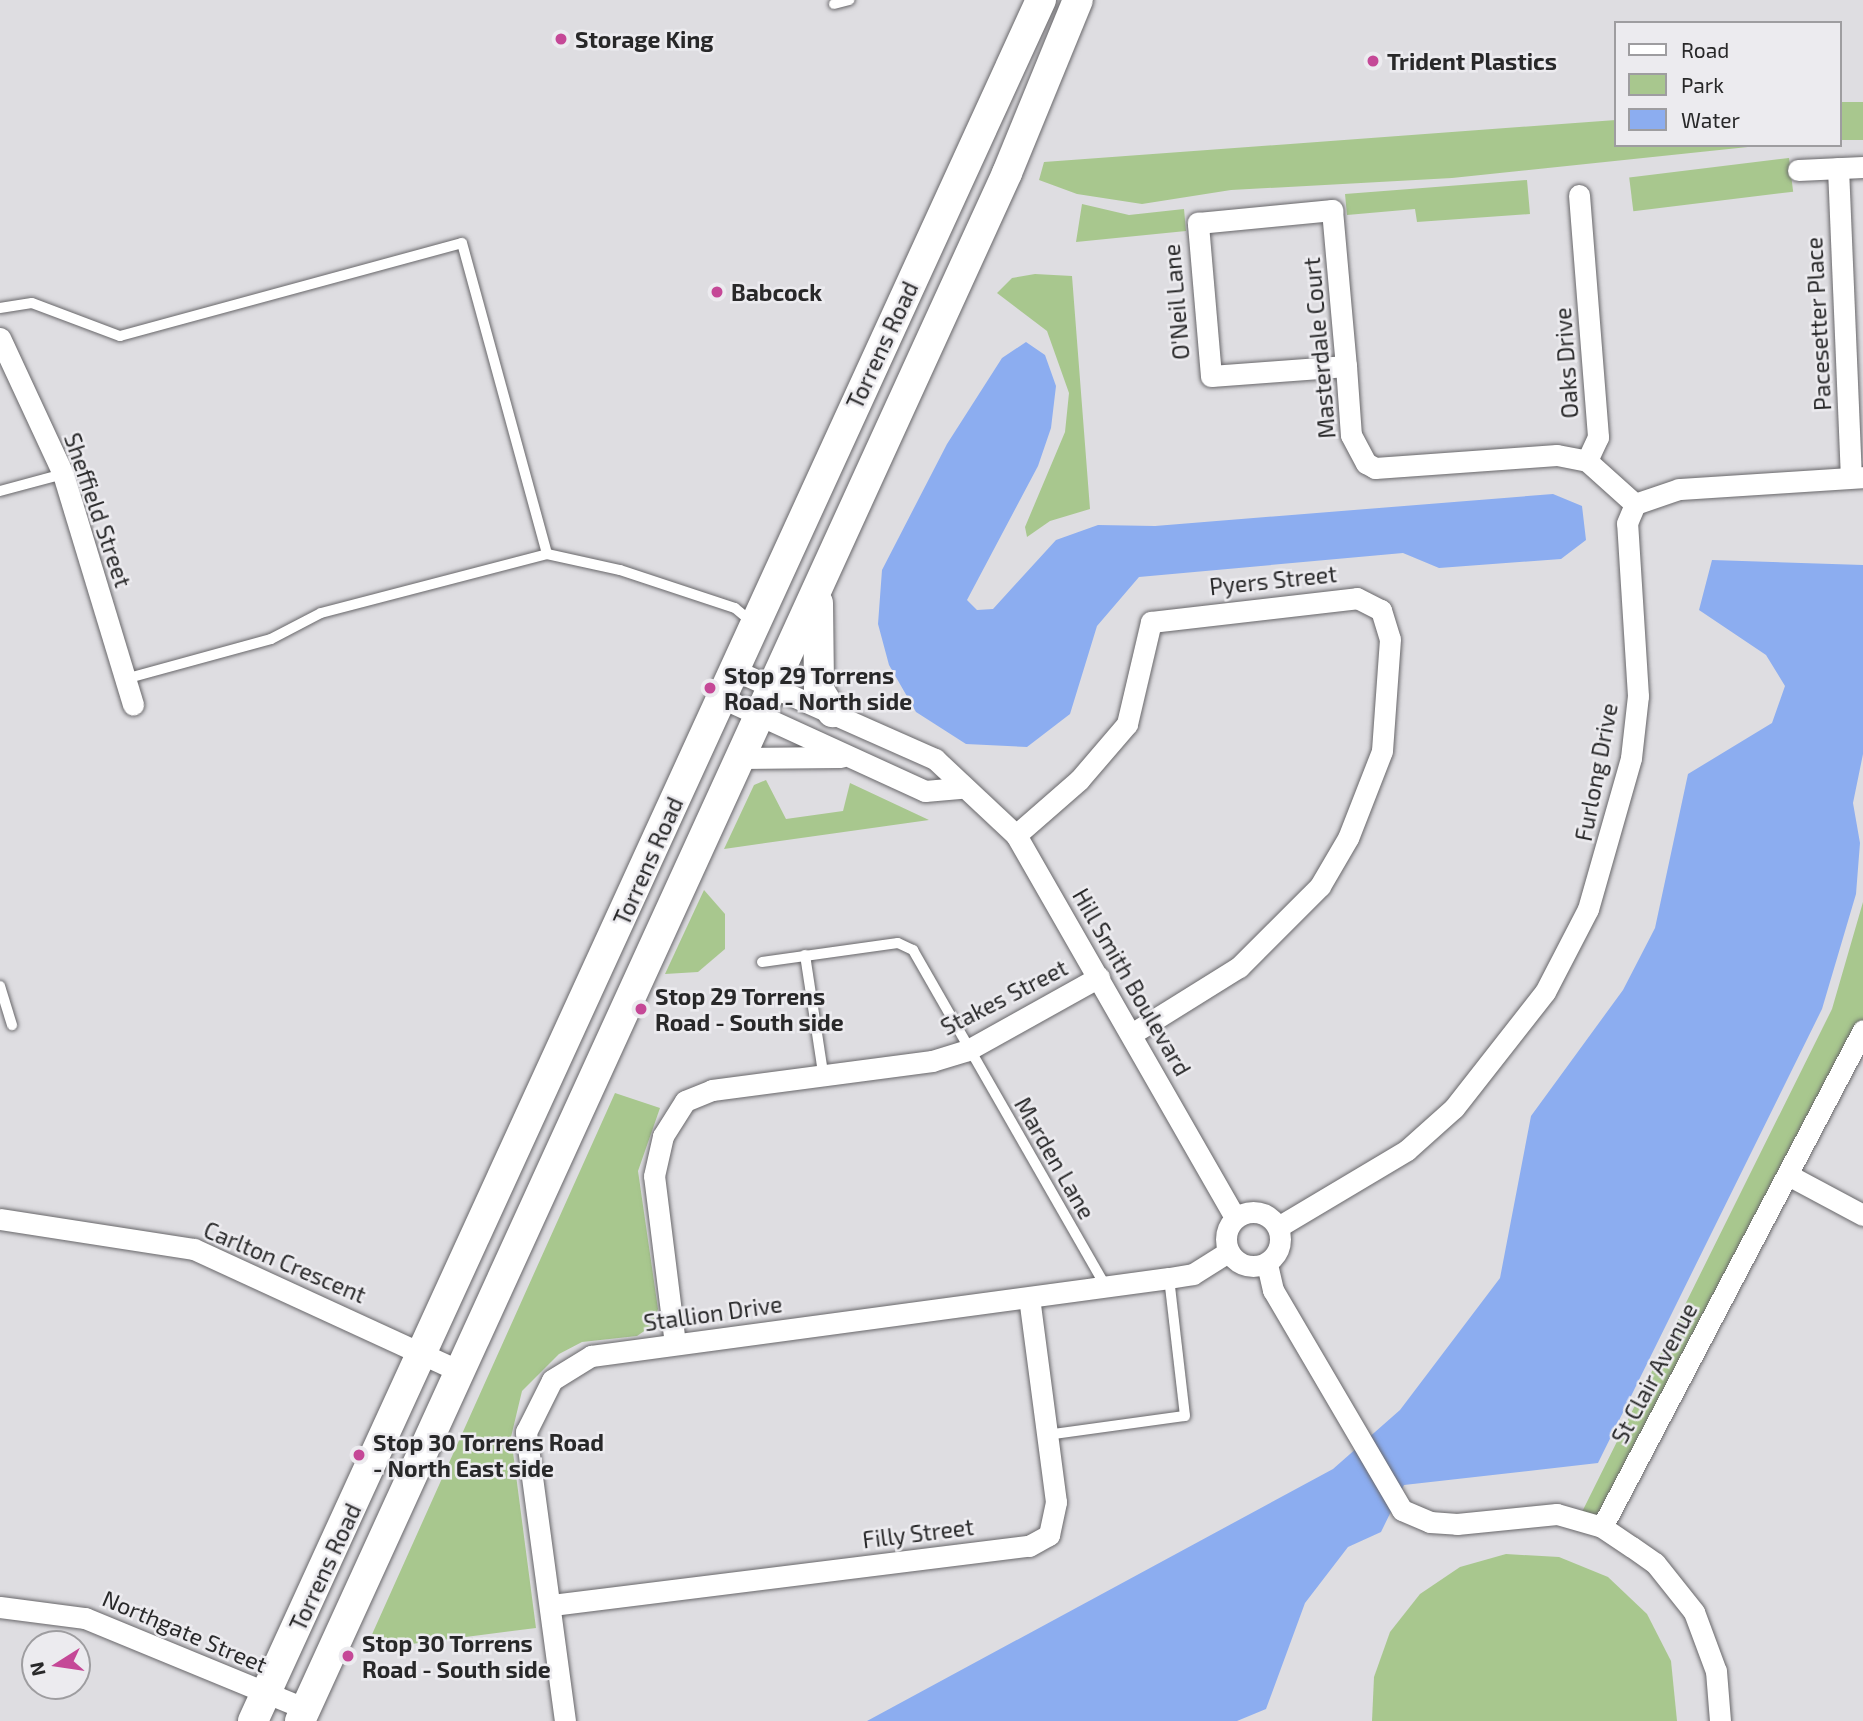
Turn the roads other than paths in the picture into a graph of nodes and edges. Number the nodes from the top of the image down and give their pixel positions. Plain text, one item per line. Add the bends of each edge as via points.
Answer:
1 (849, 0) edge
2 (1041, 0) edge
3 (1079, 0) edge
4 (834, 4) dead end
5 (1863, 167) edge
6 (1838, 169) junction
7 (1798, 170) dead end
8 (1579, 195) dead end
9 (1332, 210) joint
10 (0, 308) edge
11 (0, 338) edge
12 (1346, 366) junction
13 (1587, 461) junction
14 (63, 474) junction
15 (1857, 476) edge
16 (0, 491) edge
17 (1635, 504) junction
18 (547, 554) junction
19 (818, 586) junction
20 (755, 624) junction
21 (734, 670) junction
22 (125, 679) junction
23 (773, 687) junction
24 (722, 698) junction
25 (133, 705) dead end
26 (832, 712) junction
27 (759, 717) junction
28 (850, 757) junction
29 (740, 758) junction
30 (962, 788) junction
31 (1016, 835) junction
32 (805, 955) junction
33 (762, 962) dead end
34 (1099, 977) junction
35 (0, 986) edge
36 (12, 1025) dead end
37 (1863, 1030) edge
38 (1133, 1033) junction
39 (968, 1050) junction
40 (823, 1073) junction
41 (1788, 1175) junction
42 (1863, 1215) edge
43 (1235, 1218) junction
44 (0, 1220) edge
45 (1278, 1227) junction
46 (1228, 1252) junction
47 (1267, 1264) junction
48 (1169, 1278) junction
49 (1106, 1287) junction
50 (1029, 1298) junction
51 (675, 1344) junction
52 (424, 1354) junction
53 (457, 1370) junction
54 (1046, 1435) junction
55 (1601, 1527) junction
56 (552, 1605) junction
57 (0, 1606) edge
58 (266, 1693) junction
59 (303, 1715) edge
60 (253, 1721) edge
61 (565, 1721) edge
62 (1720, 1721) edge

1 - 4 lane
2 - 20 main road, Torrens Road
3 - 19 main road, Torrens Road via 1007,173
5 - 6 street
6 - 7 street
6 - 15 street, Pacesetter Place
8 - 13 street, Oaks Drive via 1598,438
9 - 12 street, Masterdale Court
9 - 12 street, O'Neil Lane via 1198,223 1209,371 1216,377
10 - 18 lane via 32,303 120,336 462,243
11 - 14 street, Sheffield Street
12 - 13 street, Masterdale Court via 1354,448 1375,468 1557,455
13 - 17 street
14 - 16 lane
14 - 22 street, Sheffield Street
15 - 17 street via 1679,489
17 - 45 street, Furlong Drive via 1628,523 1638,696 1631,758 1588,909 1545,992 1454,1108 1407,1150
18 - 20 lane via 620,570 735,608
18 - 22 lane via 321,612 271,639
19 - 23 main road, Torrens Road
19 - 26 main road via 815,658 819,690
20 - 21 main road, Torrens Road
21 - 23 street, Hill Smith Boulevard
21 - 24 main road, Torrens Road
22 - 25 street, Sheffield Street
23 - 26 street, Hill Smith Boulevard
23 - 27 main road, Torrens Road
24 - 27 street
24 - 52 main road, Torrens Road
26 - 30 street, Hill Smith Boulevard via 935,759
27 - 28 street
27 - 29 main road, Torrens Road
28 - 29 street
28 - 30 street via 925,791
29 - 53 main road, Torrens Road
30 - 31 street, Hill Smith Boulevard
31 - 34 street, Hill Smith Boulevard
31 - 38 street, Pyers Street via 1079,780 1126,724 1151,622 1357,598 1381,610 1390,639 1382,751 1348,838 1320,886 1239,967
32 - 33 lane, Marden Lane
32 - 39 lane, Marden Lane via 898,943 913,950
32 - 40 lane
34 - 38 street, Hill Smith Boulevard
34 - 39 street, Stakes Street
35 - 36 lane
37 - 41 street, St Clair Avenue
38 - 43 street, Hill Smith Boulevard
39 - 40 street, Stakes Street via 932,1061
39 - 49 lane, Marden Lane
40 - 51 street, Stakes Street via 699,1093 667,1128 654,1176
41 - 42 street
41 - 55 street, St Clair Avenue
43 - 45 street via 1258,1212
43 - 46 street via 1226,1234
44 - 52 street, Carlton Crescent via 194,1249
45 - 47 street via 1278,1252
46 - 47 street via 1241,1264
46 - 48 street, Stallion Drive via 1194,1274
47 - 55 street via 1273,1290 1402,1510 1430,1522 1557,1514
48 - 49 street, Stallion Drive
48 - 54 lane via 1185,1416
49 - 50 street, Stallion Drive
50 - 51 street, Stallion Drive
50 - 54 street, Filly Street
51 - 56 street, Stallion Drive via 591,1356 552,1380 536,1404 526,1432
52 - 53 street, Carlton Crescent
52 - 58 main road, Torrens Road
53 - 59 main road, Torrens Road
54 - 56 street, Filly Street via 1056,1502 1049,1535 1029,1546
55 - 62 street via 1655,1563 1694,1612 1716,1671
56 - 61 street, Stallion Drive
57 - 58 street, Northgate Street via 85,1618
58 - 59 street, Northgate Street
58 - 60 main road, Torrens Road

